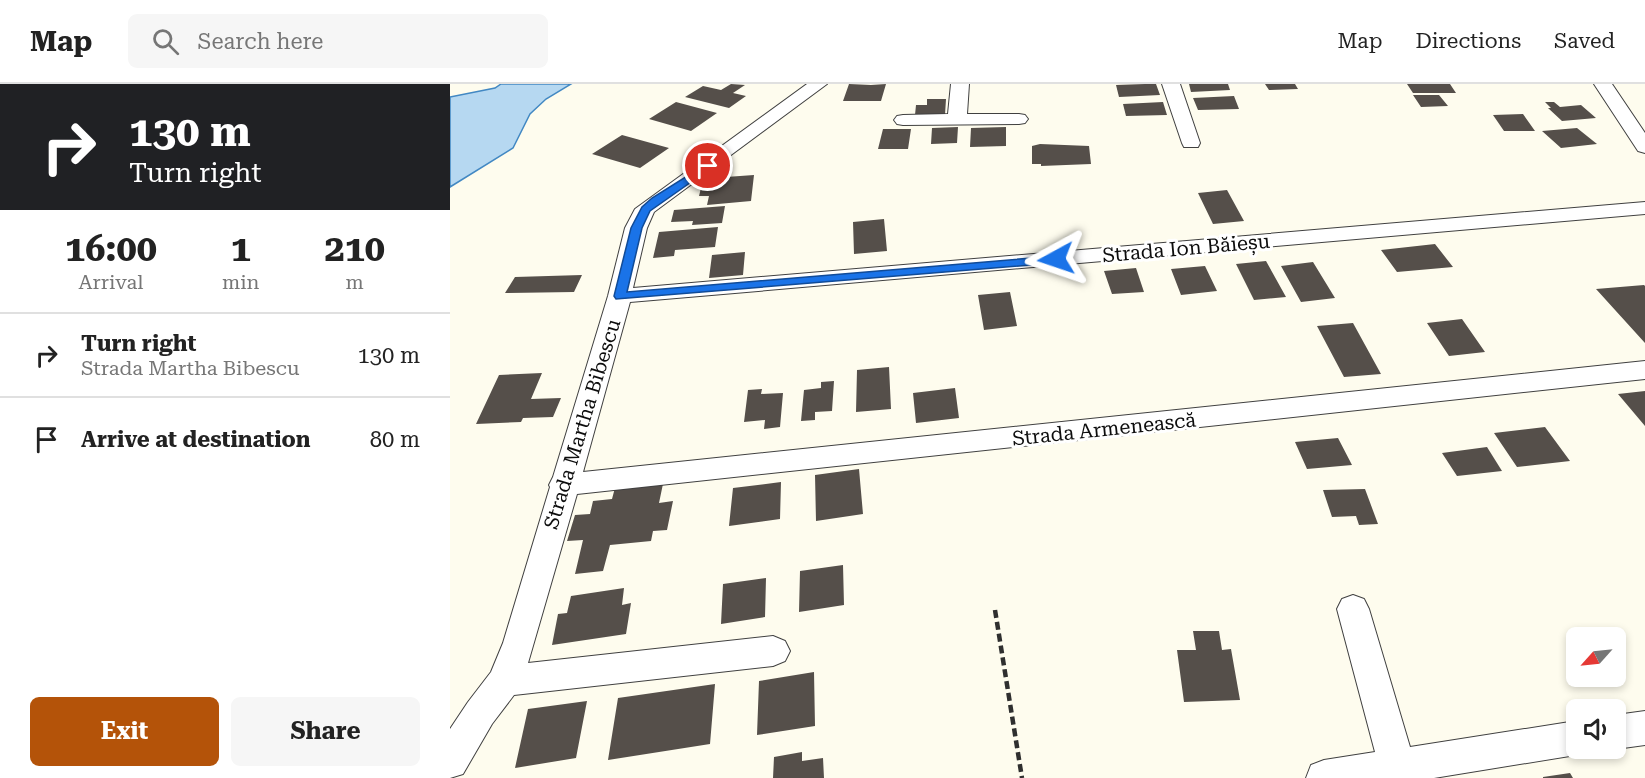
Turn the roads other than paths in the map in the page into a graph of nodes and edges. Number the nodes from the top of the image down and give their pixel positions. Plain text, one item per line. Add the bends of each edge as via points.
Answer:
1 (818, 84) edge
2 (960, 84) edge
3 (1171, 84) edge
4 (1603, 84) edge
5 (1019, 119) dead end
6 (903, 120) dead end
7 (957, 120) junction
8 (1191, 143) dead end
9 (1645, 147) edge
10 (1645, 208) edge
11 (620, 296) junction
12 (1645, 370) edge
13 (563, 485) junction
14 (1353, 609) dead end
15 (773, 651) dead end
16 (505, 681) junction
17 (1645, 728) edge
18 (1626, 731) edge
19 (1566, 740) edge
20 (450, 762) edge
21 (1396, 766) junction
22 (1324, 778) edge

1 - 11 street, Strada Martha Bibescu via 645,209 636,228
2 - 7 street
3 - 8 street
4 - 9 street
5 - 7 street
6 - 7 street
10 - 11 street, Strada Ion Băieșu
11 - 13 street, Strada Martha Bibescu
12 - 13 street, Strada Armenească
13 - 16 street, Strada Martha Bibescu
14 - 21 street
15 - 16 street
16 - 20 street, Strada Martha Bibescu
17 - 18 street
19 - 21 street
21 - 22 street

